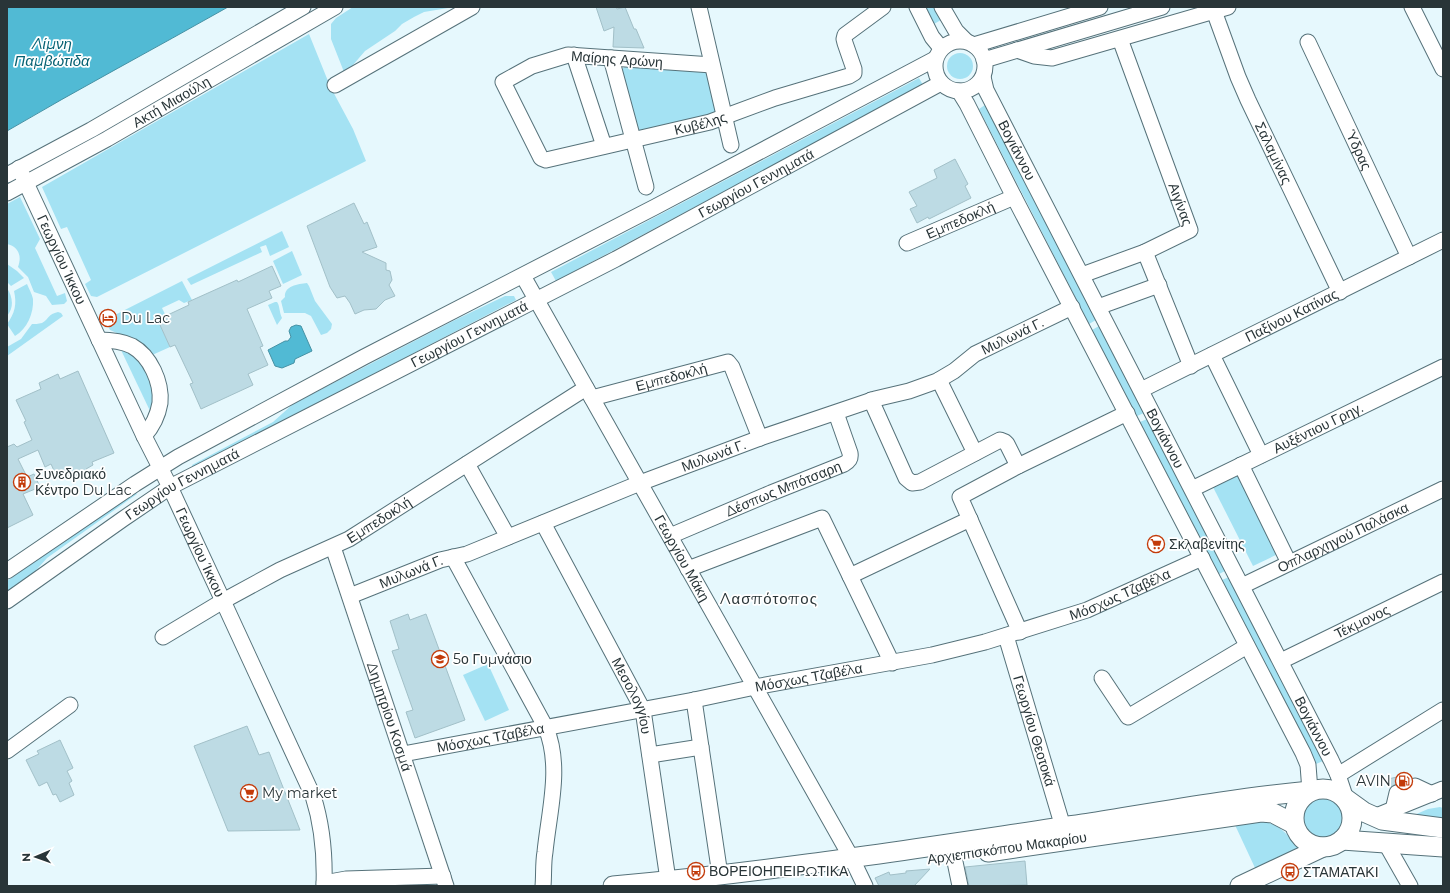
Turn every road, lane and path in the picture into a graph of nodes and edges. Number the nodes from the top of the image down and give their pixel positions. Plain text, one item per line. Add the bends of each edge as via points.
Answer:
1 (303, 7) edge
2 (334, 7) edge
3 (472, 7) edge
4 (698, 7) edge
5 (883, 7) edge
6 (917, 7) edge
7 (942, 7) edge
8 (1100, 7) edge
9 (1162, 7) edge
10 (1412, 7) edge
11 (1221, 9) edge
12 (1120, 39) junction
13 (1308, 42) dead end
14 (970, 43) junction
15 (1018, 50) junction
16 (938, 54) junction
17 (574, 55) junction
18 (611, 58) junction
19 (984, 60) junction
20 (712, 65) junction
21 (1443, 69) edge
22 (982, 77) junction
23 (503, 82) joint
24 (941, 83) junction
25 (335, 85) dead end
26 (959, 91) junction
27 (725, 118) junction
28 (634, 140) junction
29 (731, 145) dead end
30 (604, 146) junction
31 (13, 171) edge
32 (26, 183) junction
33 (646, 187) dead end
34 (7, 194) edge
35 (1014, 197) junction
36 (1443, 241) edge
37 (907, 243) dead end
38 (1145, 252) junction
39 (1409, 257) junction
40 (523, 276) junction
41 (1082, 276) junction
42 (1159, 285) junction
43 (1340, 292) junction
44 (536, 300) junction
45 (1072, 307) junction
46 (1098, 307) junction
47 (99, 340) junction
48 (1212, 355) junction
49 (1191, 366) junction
50 (1443, 367) edge
51 (939, 380) junction
52 (1141, 390) junction
53 (589, 393) junction
54 (871, 400) junction
55 (836, 412) junction
56 (1127, 413) junction
57 (144, 436) junction
58 (760, 438) junction
59 (975, 453) junction
60 (1261, 456) junction
61 (467, 464) junction
62 (1241, 465) junction
63 (1018, 466) junction
64 (160, 468) junction
65 (640, 483) junction
66 (170, 487) junction
67 (1192, 489) junction
68 (1443, 489) edge
69 (970, 519) junction
70 (543, 523) junction
71 (670, 536) junction
72 (508, 537) junction
73 (333, 547) junction
74 (453, 557) junction
75 (1202, 558) junction
76 (1289, 563) junction
77 (688, 569) junction
78 (7, 571) edge
79 (850, 576) junction
80 (1443, 582) edge
81 (1242, 586) junction
82 (350, 596) junction
83 (7, 601) edge
84 (223, 601) junction
85 (1013, 634) junction
86 (163, 637) dead end
87 (1247, 646) junction
88 (1281, 661) junction
89 (892, 663) junction
90 (1102, 678) dead end
91 (755, 687) junction
92 (694, 700) junction
93 (70, 704) dead end
94 (643, 710) junction
95 (1443, 710) edge
96 (546, 728) junction
97 (701, 747) junction
98 (7, 751) edge
99 (402, 754) junction
100 (650, 755) junction
101 (1338, 775) junction
102 (1310, 791) junction
103 (1438, 794) edge
104 (1346, 800) junction
105 (1374, 817) junction
106 (1294, 824) junction
107 (1063, 827) junction
108 (1443, 828) edge
109 (1342, 840) junction
110 (1385, 842) junction
111 (1323, 847) junction
112 (1443, 847) edge
113 (954, 857) junction
114 (855, 863) junction
115 (718, 880) edge
116 (444, 881) edge
117 (667, 884) edge
118 (324, 885) edge
119 (543, 886) edge
120 (613, 886) edge
121 (866, 886) edge
122 (960, 886) edge
123 (1240, 886) edge
124 (1410, 886) edge

1 - 31 street, Ακτή Μιαούλη via 91,130
2 - 32 street, Ακτή Μιαούλη via 113,136
3 - 25 street
4 - 20 street
5 - 27 street, Κυβέλης via 844,37 854,69 852,75 775,98
6 - 16 street
7 - 14 street via 956,31
8 - 14 street
9 - 15 street
10 - 21 street
11 - 12 street
11 - 43 street, Σαλαμίνας via 1238,77
12 - 15 street via 1052,58 1034,56
12 - 38 street, Αιγίνας via 1190,230
13 - 39 street, Ύδρας
14 - 16 street via 953,41 946,44
14 - 19 street via 980,50
15 - 19 street
16 - 24 street via 935,72
16 - 40 street, Γεωργίου Γεννηματά
17 - 18 street, Μαίρης Αρώνη
17 - 23 street, Μαίρης Αρώνη via 537,64
17 - 30 street
18 - 20 street, Μαίρης Αρώνη
18 - 28 street
19 - 22 street, Βογιάννου via 985,70
20 - 27 street
22 - 26 street via 973,88
22 - 41 street, Βογιάννου via 986,90
23 - 30 street, Κυβέλης via 543,160
24 - 26 street via 947,88
24 - 44 street, Γεωργίου Γεννηματά via 712,208
26 - 35 street, Βογιάννου
27 - 28 street, Κυβέλης
27 - 29 street
28 - 30 street, Κυβέλης
28 - 33 street
31 - 32 street, Γεωργίου Ίκκου
32 - 34 street, Ακτή Μιαούλη
32 - 47 street, Γεωργίου Ίκκου
35 - 37 street, Εμπεδοκλή
35 - 45 street, Βογιάννου
36 - 39 street, Παξίνου Κατίνας
38 - 41 street
38 - 42 street
39 - 43 street, Παξίνου Κατίνας
40 - 44 street, Γεωργίου Μάκη
40 - 64 street, Γεωργίου Γεννηματά via 330,375
41 - 46 street, Βογιάννου
42 - 46 street
42 - 49 street
43 - 48 street, Παξίνου Κατίνας
44 - 53 street, Γεωργίου Μάκη
44 - 66 street, Γεωργίου Γεννηματά
45 - 51 street, Μυλωνά Γ. via 975,354
45 - 56 street, Βογιάννου
46 - 52 street, Βογιάννου
47 - 57 street, Γεωργίου Ίκκου
47 - 57 street via 116,341 132,346 145,357 155,373 160,402 154,422
48 - 49 street, Παξίνου Κατίνας
48 - 60 street
49 - 52 street, Παξίνου Κατίνας
50 - 60 street, Αυξέντιου Γρηγ.
51 - 54 street, Μυλωνά Γ. via 920,388
51 - 59 street
52 - 67 street, Βογιάννου
53 - 58 street, Εμπεδοκλή via 728,362
53 - 61 street, Εμπεδοκλή
53 - 65 street, Γεωργίου Μάκη
54 - 55 street, Μυλωνά Γ.
54 - 59 street via 906,478 912,483 920,482
55 - 58 street, Μυλωνά Γ.
55 - 71 street, Δέσπως Μπότσαρη via 851,456 849,461
56 - 63 street
56 - 75 street, Βογιάννου
57 - 64 street, Γεωργίου Ίκκου
58 - 65 street, Μυλωνά Γ.
59 - 63 street via 1002,440 1007,444
60 - 62 street, Αυξέντιου Γρηγ.
61 - 72 street
61 - 73 street, Εμπεδοκλή
62 - 67 street, Αυξέντιου Γρηγ.
62 - 76 street
63 - 69 street, Γεωργίου Θεοτοκά via 960,497
64 - 66 street, Γεωργίου Ίκκου
64 - 78 street, Γεωργίου Γεννηματά
65 - 70 street, Μυλωνά Γ.
65 - 71 street, Γεωργίου Μάκη
66 - 83 street, Γεωργίου Γεννηματά
66 - 84 street, Γεωργίου Ίκκου
67 - 81 street, Βογιάννου
68 - 76 street, Οπλαρχηγού Παλάσκα
69 - 79 street
69 - 85 street, Γεωργίου Θεοτοκά
70 - 72 street, Μυλωνά Γ.
70 - 94 street, Μεσολογγίου
71 - 77 street, Γεωργίου Μάκη
72 - 74 street, Μυλωνά Γ.
73 - 82 street, Δημητρίου Κοσμά
73 - 84 street, Εμπεδοκλή via 280,570
74 - 82 street, Μυλωνά Γ.
74 - 96 street
75 - 85 street, Μόσχως Τζαβέλα via 1097,606
75 - 87 street, Βογιάννου
76 - 81 street, Οπλαρχηγού Παλάσκα
77 - 79 street via 822,518
77 - 91 street, Γεωργίου Μάκη
79 - 89 street
80 - 88 street, Τέκμονος
81 - 88 street, Βογιάννου
82 - 99 street, Δημητρίου Κοσμά
84 - 86 street, Εμπεδοκλή
84 - 118 street, Γεωργίου Ίκκου via 313,796 323,852
85 - 89 street, Μόσχως Τζαβέλα
85 - 107 street, Γεωργίου Θεοτοκά
87 - 90 street via 1128,717
87 - 102 street, Βογιάννου via 1305,758 1309,771
88 - 101 street, Βογιάννου
89 - 91 street, Μόσχως Τζαβέλα
91 - 92 street, Μόσχως Τζαβέλα
91 - 114 street, Γεωργίου Μάκη
92 - 94 street, Μόσχως Τζαβέλα
92 - 97 street
93 - 98 street
94 - 96 street, Μόσχως Τζαβέλα
94 - 100 street, Μεσολογγίου
95 - 101 street
96 - 99 street, Μόσχως Τζαβέλα
96 - 119 street via 552,745 554,769
97 - 100 street
97 - 115 street
99 - 116 street, Δημητρίου Κοσμά
100 - 117 street, Μεσολογγίου
101 - 104 street, Βογιάννου
102 - 104 main road via 1329,789
102 - 106 main road via 1296,805
102 - 107 main road
103 - 105 street
104 - 105 main road
104 - 109 main road via 1352,813 1352,820
105 - 108 main road
106 - 111 main road via 1297,832 1308,843
106 - 113 main road, Αρχιεπισκόπου Μακαρίου via 1273,813 1261,812
107 - 114 main road
109 - 110 main road
109 - 111 main road
110 - 112 main road
110 - 124 street
111 - 123 main road
113 - 114 main road, Αρχιεπισκόπου Μακαρίου
113 - 122 street
114 - 115 main road
114 - 121 street, Γεωργίου Μάκη
115 - 117 main road
116 - 118 street via 346,879
117 - 120 main road

